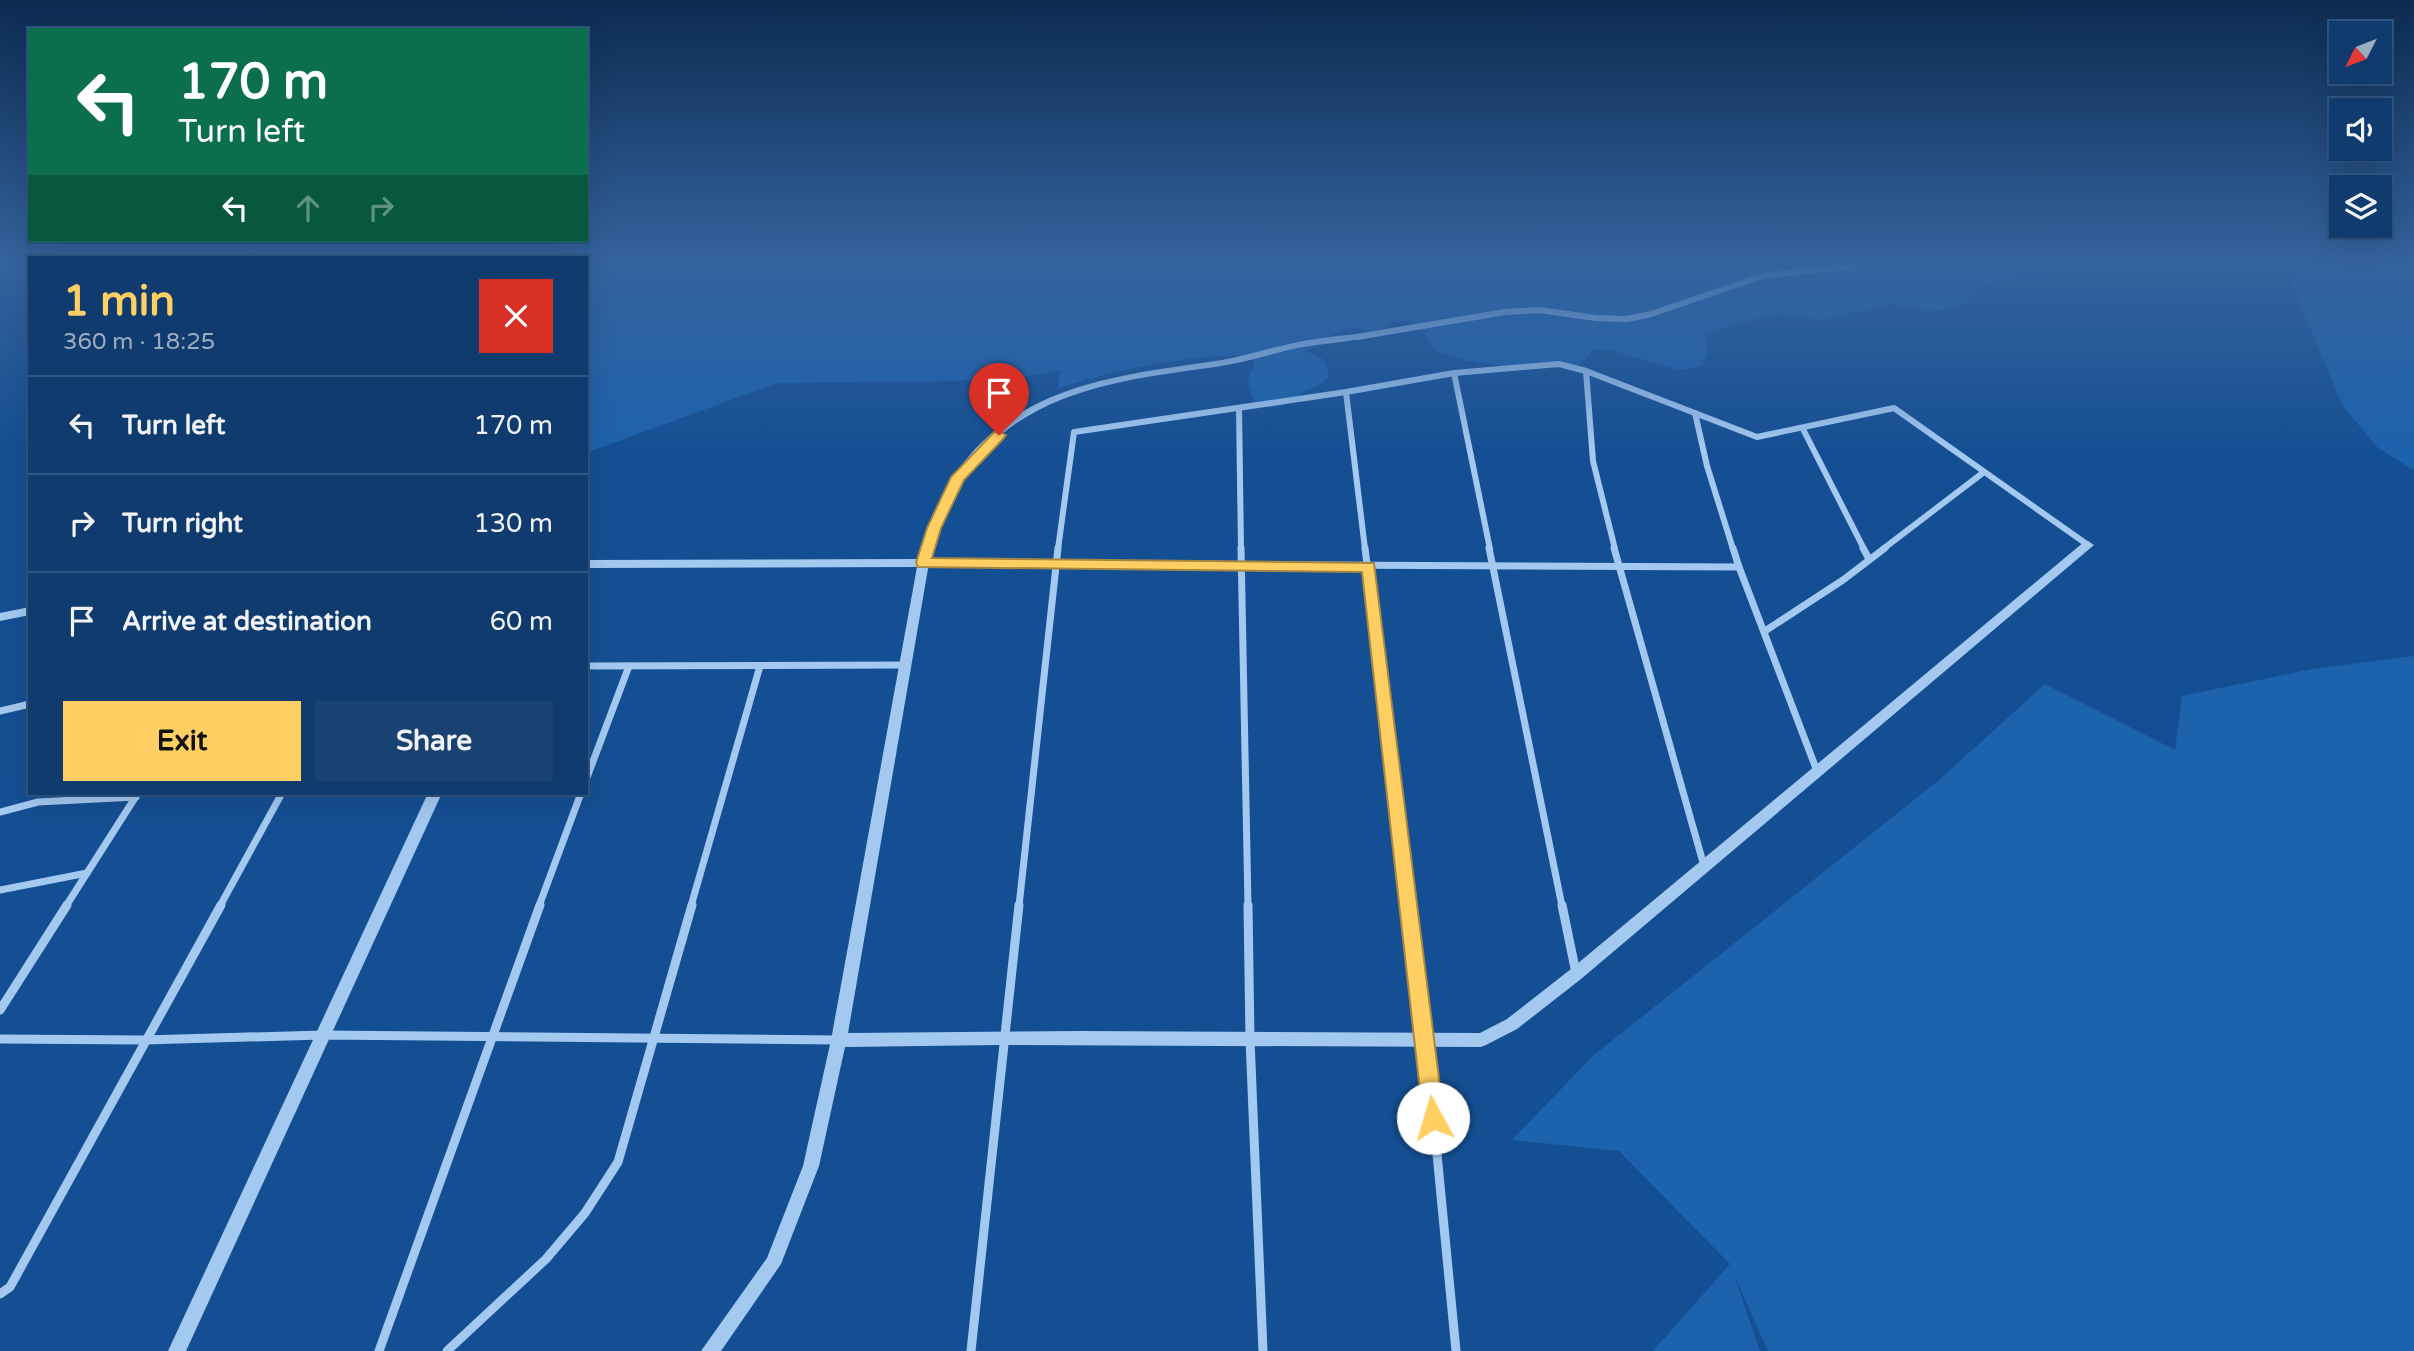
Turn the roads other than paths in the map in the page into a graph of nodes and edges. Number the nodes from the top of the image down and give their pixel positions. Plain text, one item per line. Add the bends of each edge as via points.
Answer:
1 (1427, 325) edge
2 (1357, 337) joint
3 (1586, 371) junction
4 (1454, 373) junction
5 (1346, 392) junction
6 (1239, 408) junction
7 (1695, 413) junction
8 (1803, 429) junction
9 (1984, 472) junction
10 (2088, 545) joint
11 (1869, 559) junction
12 (923, 563) junction
13 (588, 564) edge
14 (1056, 564) junction
15 (1243, 565) junction
16 (1369, 566) junction
17 (1494, 566) junction
18 (1619, 567) junction
19 (1739, 567) junction
20 (28, 611) edge
21 (0, 617) edge
22 (1765, 631) junction
23 (905, 665) junction
24 (588, 666) edge
25 (629, 666) junction
26 (760, 666) junction
27 (28, 704) edge
28 (0, 711) edge
29 (1817, 771) junction
30 (588, 775) edge
31 (137, 795) edge
32 (281, 795) edge
33 (434, 795) edge
34 (580, 795) edge
35 (0, 812) edge
36 (1704, 866) junction
37 (87, 873) junction
38 (0, 890) edge
39 (1576, 974) junction
40 (0, 1010) edge
41 (323, 1035) junction
42 (1007, 1035) junction
43 (490, 1038) junction
44 (0, 1039) edge
45 (652, 1039) junction
46 (144, 1040) junction
47 (839, 1040) junction
48 (1250, 1040) junction
49 (1426, 1040) junction
50 (0, 1294) edge
51 (177, 1351) edge
52 (379, 1351) edge
53 (447, 1351) edge
54 (710, 1351) edge
55 (971, 1351) edge
56 (1263, 1351) edge
57 (1456, 1351) edge

1 - 2 street
2 - 12 street via 1111,380 1042,403 985,447 958,477
3 - 4 street via 1559,364
3 - 7 street
3 - 18 street via 1592,461
4 - 5 street
4 - 17 street
5 - 6 street
5 - 16 street
6 - 14 street via 1074,432
6 - 15 street
7 - 8 street via 1757,437
7 - 19 street
8 - 9 street via 1894,408
8 - 11 street
9 - 10 street
9 - 11 street
10 - 29 street
11 - 22 street
12 - 13 street
12 - 14 street
12 - 23 street
14 - 15 street
14 - 42 street
15 - 16 street
15 - 48 street
16 - 17 street
16 - 49 street
17 - 18 street
17 - 39 street
18 - 19 street
18 - 36 street
19 - 22 street
20 - 21 street
22 - 29 street
23 - 26 street
23 - 47 street
24 - 25 street
25 - 26 street
25 - 30 street
26 - 45 street
27 - 28 street
29 - 36 street
31 - 35 street via 38,802
31 - 37 street
32 - 46 street
33 - 41 street
34 - 43 street
36 - 39 street
37 - 38 street
37 - 40 street
39 - 49 street via 1512,1024 1481,1040
41 - 43 street
41 - 46 street
41 - 51 street
42 - 47 street
42 - 48 street
42 - 55 street
43 - 45 street
43 - 52 street
44 - 46 street
45 - 47 street
45 - 53 street via 618,1162 546,1259
46 - 50 street via 10,1287
47 - 54 street via 811,1166 773,1264
48 - 49 street
48 - 56 street
49 - 57 street

